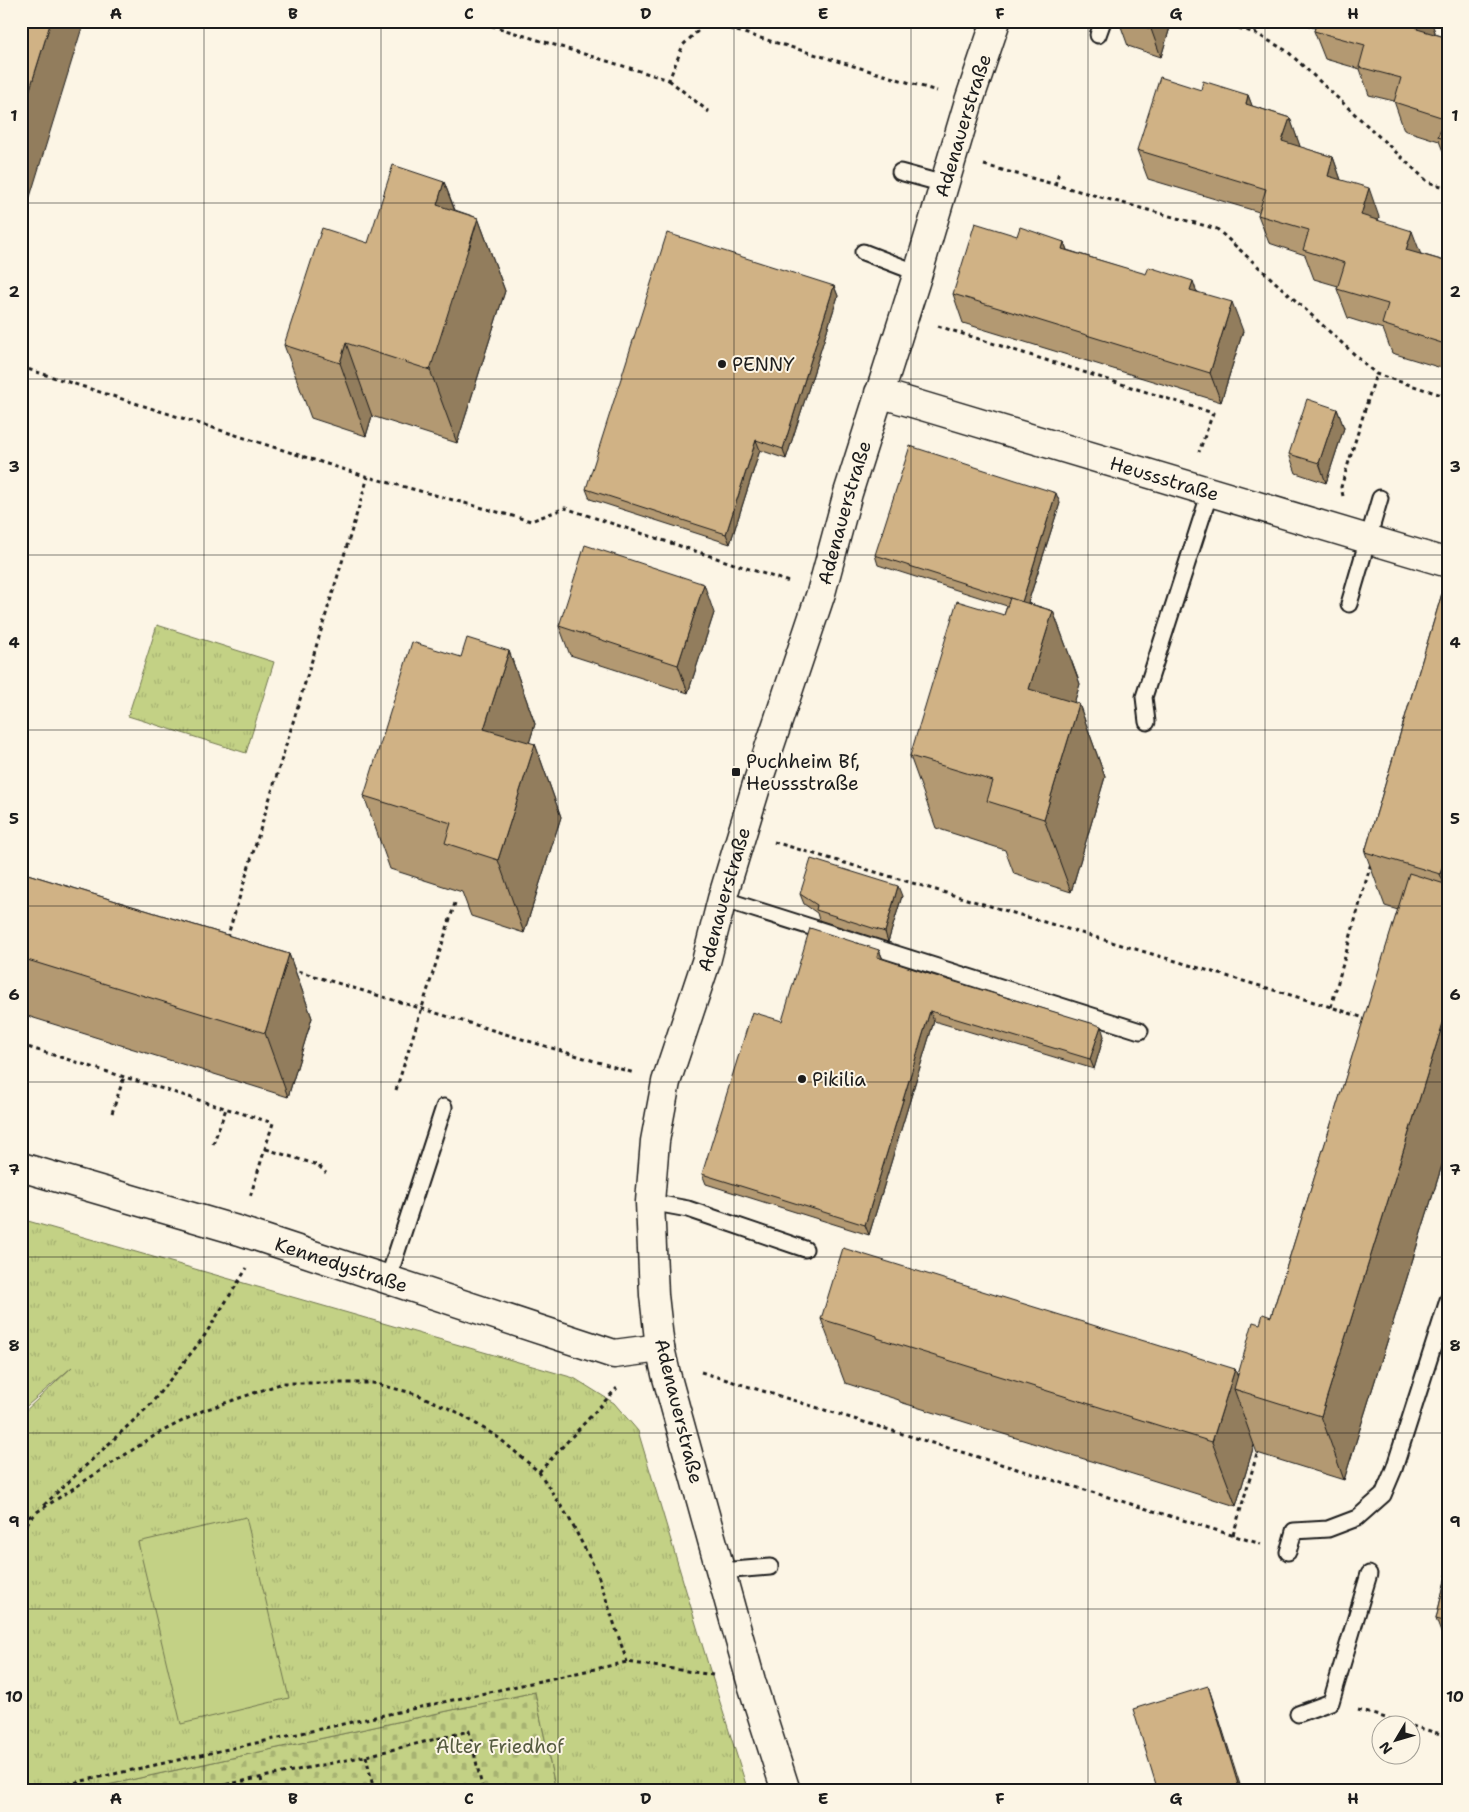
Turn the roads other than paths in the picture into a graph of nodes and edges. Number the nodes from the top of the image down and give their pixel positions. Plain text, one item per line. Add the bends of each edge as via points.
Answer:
1 (996, 21) edge
2 (900, 172) dead end
3 (944, 184) junction
4 (863, 252) dead end
5 (914, 284) junction
6 (880, 393) junction
7 (1199, 489) junction
8 (1380, 498) dead end
9 (1363, 538) junction
10 (1448, 563) edge
11 (1349, 604) dead end
12 (1147, 722) dead end
13 (722, 899) junction
14 (1140, 1031) dead end
15 (444, 1107) dead end
16 (21, 1167) edge
17 (650, 1202) junction
18 (805, 1249) dead end
19 (388, 1279) junction
20 (1448, 1300) edge
21 (663, 1361) junction
22 (1288, 1552) road end
23 (770, 1568) dead end
24 (721, 1571) junction
25 (1369, 1574) dead end
26 (1298, 1714) dead end
27 (786, 1791) edge

1 - 3 street, Adenauerstraße
2 - 3 lane
3 - 5 street, Adenauerstraße
4 - 5 lane
5 - 6 street, Adenauerstraße
6 - 7 street, Heussstraße
6 - 13 street, Adenauerstraße via 821,593
7 - 9 street, Heussstraße
7 - 12 lane via 1144,697
8 - 9 lane
9 - 10 street, Heussstraße
9 - 11 lane
13 - 14 lane
13 - 17 street, Adenauerstraße via 706,962 666,1082 655,1141
15 - 19 lane
16 - 19 street, Kennedystraße
17 - 18 lane via 688,1209
17 - 21 street, Adenauerstraße via 654,1295
19 - 21 street, Kennedystraße via 614,1354
20 - 22 lane via 1383,1495 1357,1518 1328,1529 1294,1531
21 - 24 street, Adenauerstraße
23 - 24 lane
24 - 27 street, Adenauerstraße
25 - 26 lane via 1331,1702

